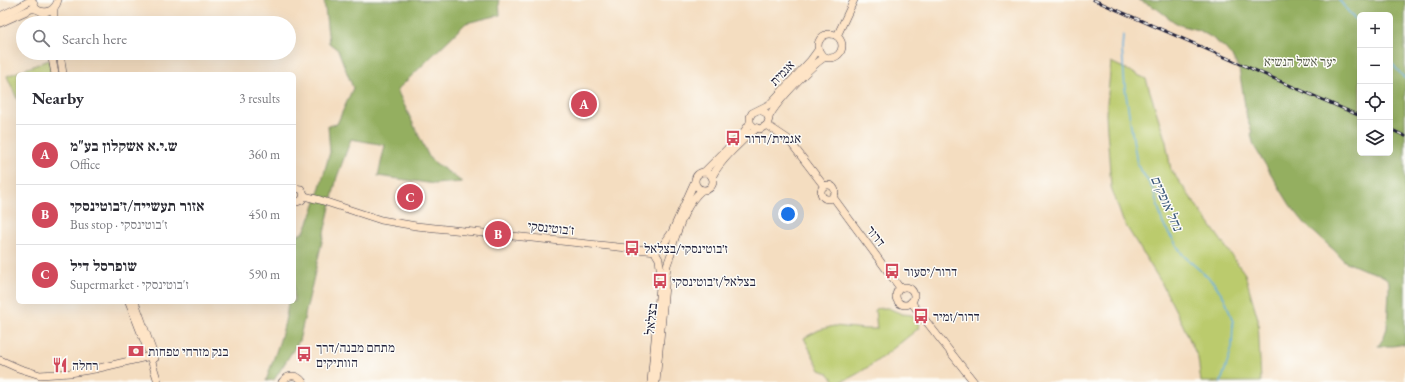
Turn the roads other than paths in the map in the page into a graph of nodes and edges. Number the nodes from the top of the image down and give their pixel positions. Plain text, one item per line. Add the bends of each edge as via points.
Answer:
1 (31, 0) edge
2 (58, 0) edge
3 (854, 0) edge
4 (36, 9) junction
5 (54, 9) junction
6 (43, 12) junction
7 (0, 16) edge
8 (44, 16) edge
9 (54, 16) edge
10 (0, 23) edge
11 (837, 36) junction
12 (818, 50) junction
13 (825, 58) junction
14 (53, 60) edge
15 (61, 60) edge
16 (55, 72) edge
17 (63, 72) edge
18 (760, 110) junction
19 (768, 117) junction
20 (750, 123) junction
21 (767, 125) junction
22 (757, 128) junction
23 (704, 172) junction
24 (712, 177) junction
25 (694, 183) junction
26 (296, 188) edge
27 (702, 190) junction
28 (304, 196) junction
29 (296, 202) edge
30 (663, 245) junction
31 (671, 250) junction
32 (656, 251) junction
33 (669, 258) junction
34 (659, 259) junction
35 (900, 288) junction
36 (911, 302) junction
37 (130, 304) edge
38 (136, 304) edge
39 (152, 356) junction
40 (0, 360) edge
41 (39, 378) edge
42 (158, 382) edge
43 (162, 382) edge
44 (282, 382) edge
45 (303, 382) edge
46 (651, 382) edge
47 (656, 382) edge
48 (974, 382) edge

1 - 4 street
1 - 7 street
2 - 5 street
3 - 11 street
4 - 6 street
4 - 10 street
5 - 6 street
5 - 9 street
6 - 8 street
11 - 12 street via 829,34 822,37 818,43
11 - 13 street via 841,41 841,52 836,57
12 - 13 street
12 - 18 street, אגמית via 770,104
13 - 19 street, אגמית via 774,107
14 - 16 street
15 - 17 street
18 - 19 street
18 - 20 street via 752,113
19 - 21 street
20 - 22 street
20 - 23 street
21 - 22 street
21 - 35 street, דרור via 788,139 824,186 821,190 823,196 827,199 833,197
22 - 24 street via 719,166
23 - 24 street
23 - 25 street via 696,175
24 - 27 street via 711,187
25 - 27 street
25 - 30 street via 672,232
26 - 28 street via 301,189
27 - 31 street via 689,206
28 - 29 street via 300,202
28 - 32 street, ז'בוטינסקי via 381,220 416,226
30 - 31 street
30 - 32 street
31 - 33 street
32 - 34 street
33 - 34 street
33 - 47 street, בצלאל
34 - 46 street, בצלאל via 661,276
35 - 36 street via 907,287 912,290 914,296
35 - 36 street via 896,296 899,302
36 - 48 street
37 - 39 street
38 - 39 street
39 - 41 street
39 - 42 street
39 - 43 street
40 - 41 street
44 - 45 street via 292,376 299,377

